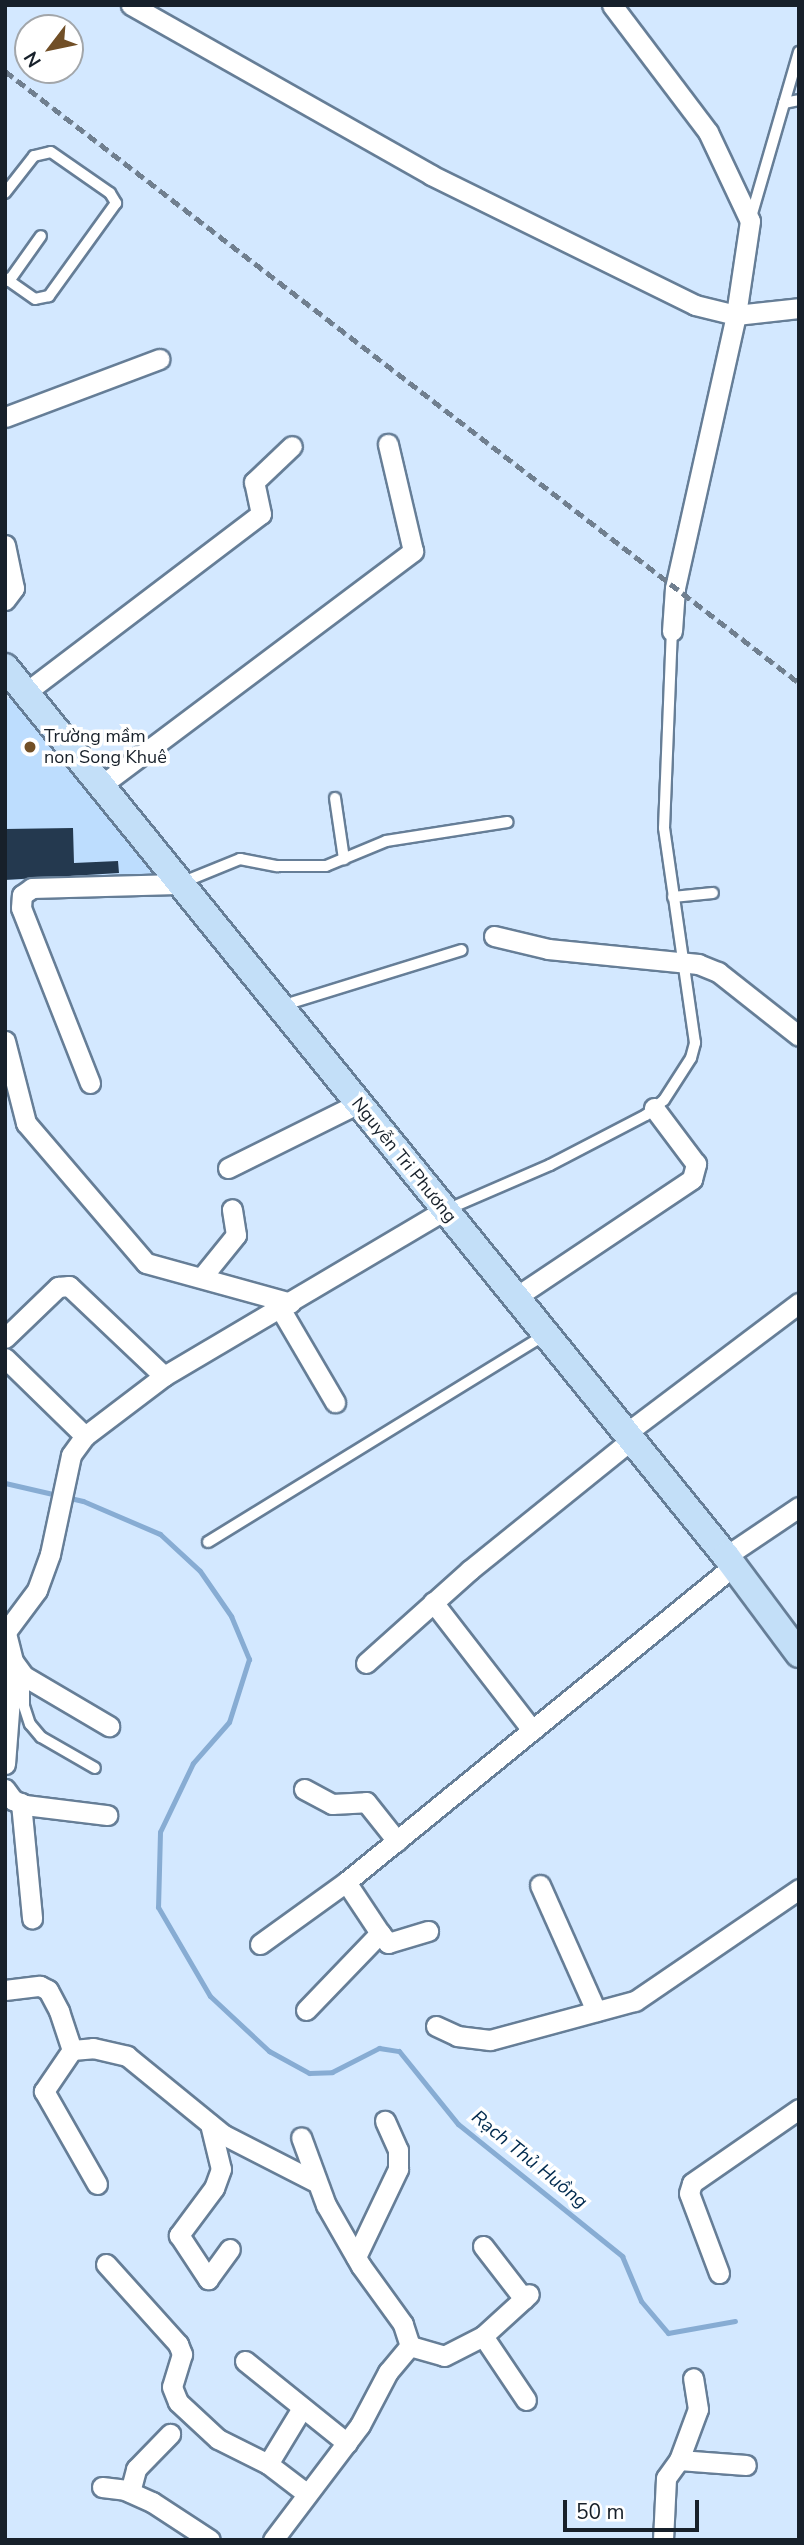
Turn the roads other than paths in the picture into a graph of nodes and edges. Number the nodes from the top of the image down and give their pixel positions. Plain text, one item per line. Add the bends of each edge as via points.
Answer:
1 (131, 5) edge
2 (612, 5) edge
3 (799, 52) edge
4 (799, 100) edge
5 (784, 103) junction
6 (5, 193) edge
7 (750, 221) junction
8 (41, 236) dead end
9 (7, 279) edge
10 (799, 309) edge
11 (736, 315) junction
12 (159, 359) dead end
13 (5, 417) edge
14 (388, 444) dead end
15 (292, 446) dead end
16 (5, 545) edge
17 (5, 600) edge
18 (672, 631) joint
19 (5, 667) edge
20 (25, 693) junction
21 (99, 787) junction
22 (335, 798) dead end
23 (508, 821) dead end
24 (344, 859) junction
25 (177, 884) junction
26 (713, 893) dead end
27 (673, 897) junction
28 (494, 936) dead end
29 (462, 950) dead end
30 (682, 960) junction
31 (278, 1007) junction
32 (799, 1036) edge
33 (5, 1041) edge
34 (90, 1083) dead end
35 (357, 1104) junction
36 (654, 1108) junction
37 (228, 1168) dead end
38 (232, 1209) dead end
39 (445, 1210) junction
40 (202, 1277) junction
41 (516, 1297) junction
42 (799, 1303) edge
43 (286, 1306) junction
44 (545, 1334) junction
45 (5, 1338) edge
46 (5, 1358) edge
47 (164, 1376) junction
48 (335, 1402) dead end
49 (85, 1436) junction
50 (627, 1438) junction
51 (799, 1507) edge
52 (208, 1542) dead end
53 (728, 1562) junction
54 (433, 1602) junction
55 (6, 1633) edge
56 (799, 1654) edge
57 (366, 1663) dead end
58 (18, 1669) junction
59 (109, 1726) dead end
60 (531, 1730) junction
61 (5, 1764) edge
62 (95, 1768) dead end
63 (5, 1789) edge
64 (304, 1789) dead end
65 (21, 1803) junction
66 (107, 1815) dead end
67 (397, 1841) junction
68 (346, 1882) junction
69 (540, 1885) dead end
70 (799, 1889) edge
71 (32, 1918) dead end
72 (428, 1931) dead end
73 (380, 1933) junction
74 (260, 1944) dead end
75 (5, 1990) edge
76 (306, 2010) dead end
77 (596, 2011) junction
78 (436, 2026) dead end
79 (72, 2050) junction
80 (799, 2109) edge
81 (385, 2121) dead end
82 (210, 2123) junction
83 (301, 2137) dead end
84 (314, 2181) junction
85 (97, 2184) dead end
86 (483, 2246) dead end
87 (230, 2249) dead end
88 (356, 2257) junction
89 (106, 2264) dead end
90 (719, 2273) dead end
91 (483, 2336) junction
92 (410, 2346) junction
93 (245, 2361) dead end
94 (692, 2378) dead end
95 (526, 2400) dead end
96 (302, 2409) junction
97 (170, 2434) dead end
98 (347, 2443) junction
99 (679, 2460) junction
100 (268, 2464) junction
101 (746, 2465) dead end
102 (102, 2487) dead end
103 (130, 2492) junction
104 (306, 2493) junction
105 (210, 2540) edge
106 (274, 2540) edge
107 (663, 2540) edge

1 - 11 street via 431,175 695,305
2 - 7 street via 708,132
3 - 5 lane
4 - 5 lane
5 - 7 lane
6 - 9 lane via 34,156 51,152 110,193 116,204 49,296 35,299
7 - 11 street
8 - 9 lane
10 - 11 street
11 - 18 street via 674,588
12 - 13 street
14 - 21 street via 413,551
15 - 20 street via 254,482 261,514
16 - 17 street via 14,588
18 - 27 lane via 664,828
19 - 20 main road, Nguyễn Tri Phương
20 - 21 main road, Nguyễn Tri Phương
21 - 25 main road, Nguyễn Tri Phương
22 - 24 lane
23 - 24 lane via 386,841
24 - 25 lane via 299,868 240,859
25 - 31 main road, Nguyễn Tri Phương
25 - 34 street via 33,888 22,895 21,908
26 - 27 lane
27 - 30 lane
28 - 30 street via 548,949
29 - 31 lane
30 - 32 street via 718,972
30 - 36 lane via 695,1043 679,1079
31 - 35 main road, Nguyễn Tri Phương
33 - 40 street via 26,1123 146,1263
35 - 37 street
35 - 39 main road, Nguyễn Tri Phương
36 - 39 lane via 550,1164
36 - 41 street via 695,1164 692,1179
38 - 40 street via 236,1235
39 - 41 main road, Nguyễn Tri Phương
39 - 43 street
40 - 43 street
41 - 44 main road, Nguyễn Tri Phương
42 - 50 street
43 - 47 street
43 - 48 street
44 - 50 main road, Nguyễn Tri Phương
44 - 52 lane
45 - 47 street via 58,1287 69,1286
46 - 49 street
47 - 49 street
49 - 55 street via 71,1455 37,1590
50 - 53 main road, Nguyễn Tri Phương
50 - 54 street
51 - 53 street
53 - 56 main road, Nguyễn Tri Phương
53 - 60 street
54 - 57 street
54 - 60 street
55 - 58 street
58 - 59 street
58 - 61 street
58 - 62 lane via 30,1724 41,1737
60 - 67 street
63 - 65 street
64 - 67 street via 332,1804 366,1802
65 - 66 street
65 - 71 street
67 - 68 street
68 - 73 street
68 - 74 street
69 - 77 street
70 - 77 street via 635,2001
72 - 73 street via 388,1943
73 - 76 street
75 - 79 street via 29,1985 48,1990 73,2043
77 - 78 street via 490,2040 457,2036
79 - 82 street via 93,2048 127,2056
79 - 85 street via 44,2091
80 - 90 street via 692,2183 690,2193
81 - 88 street via 398,2150 398,2169
82 - 84 street via 238,2144
82 - 87 street via 222,2169 214,2188 179,2235 208,2279
83 - 84 street
84 - 88 street
86 - 91 street via 527,2296
88 - 92 street via 403,2324
89 - 100 street via 178,2344 182,2354 172,2386 177,2402 218,2439
91 - 92 street via 444,2356
91 - 95 street
92 - 98 street via 387,2372
93 - 96 street
94 - 99 street via 698,2409
96 - 98 street
96 - 100 street
97 - 103 street via 136,2469
98 - 104 street
99 - 101 street
99 - 107 street via 664,2490
100 - 104 street
102 - 103 street
103 - 105 street via 173,2513
104 - 106 street

